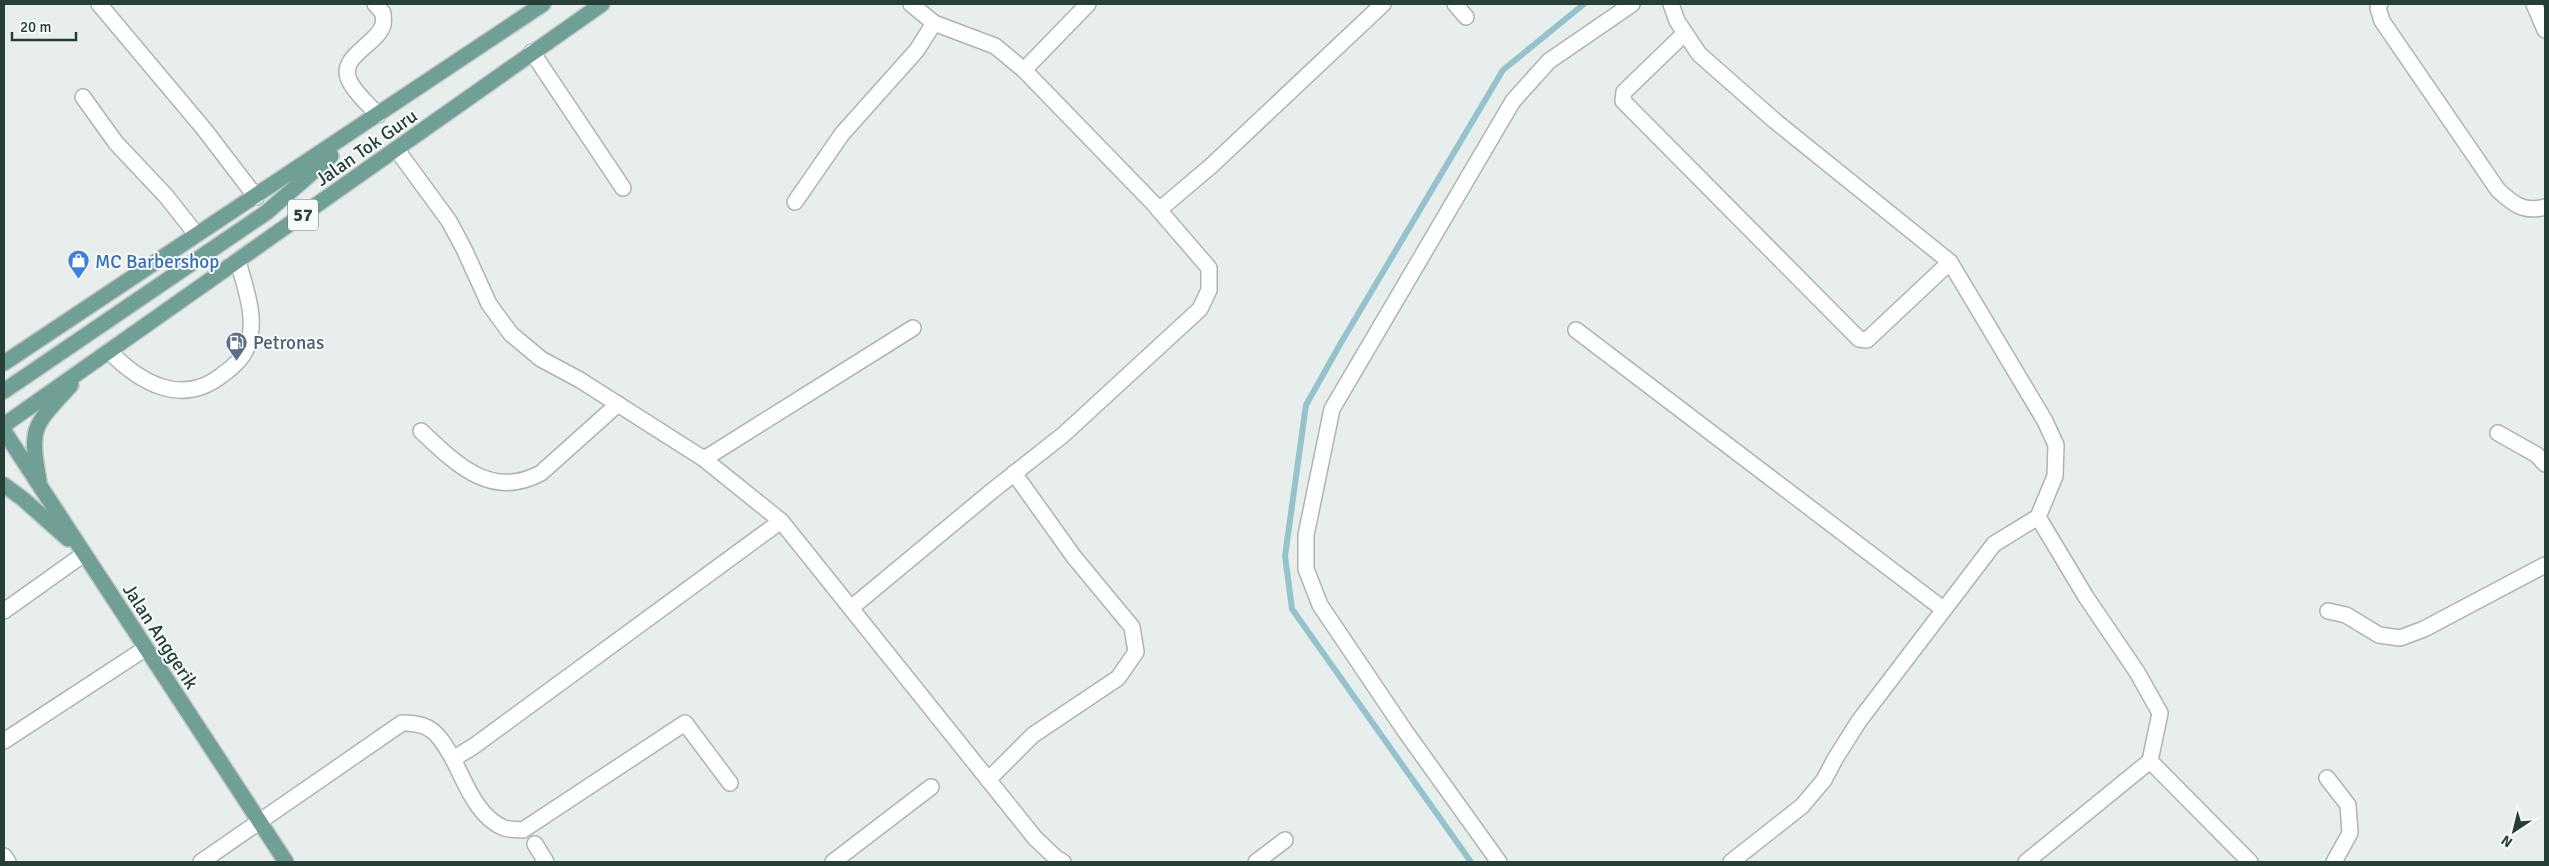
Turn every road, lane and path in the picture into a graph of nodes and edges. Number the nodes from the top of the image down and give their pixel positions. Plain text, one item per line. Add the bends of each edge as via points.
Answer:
1 (99, 4) edge
2 (375, 4) edge
3 (543, 4) edge
4 (602, 4) edge
5 (911, 4) edge
6 (1088, 4) edge
7 (1383, 4) edge
8 (1456, 4) edge
9 (1632, 4) edge
10 (1671, 4) edge
11 (2380, 4) edge
12 (2534, 4) edge
13 (1466, 17) dead end
14 (934, 23) junction
15 (2545, 30) edge
16 (1685, 33) junction
17 (532, 52) junction
18 (1024, 70) junction
19 (83, 97) dead end
20 (378, 115) junction
21 (397, 150) junction
22 (623, 188) dead end
23 (256, 196) junction
24 (796, 202) dead end
25 (2545, 207) edge
26 (1160, 210) junction
27 (196, 234) junction
28 (238, 261) junction
29 (1950, 262) junction
30 (913, 328) dead end
31 (1576, 330) dead end
32 (109, 351) junction
33 (4, 363) edge
34 (91, 363) junction
35 (4, 391) edge
36 (618, 404) junction
37 (4, 424) edge
38 (4, 431) edge
39 (421, 432) dead end
40 (2498, 432) dead end
41 (704, 459) junction
42 (2545, 464) edge
43 (1014, 473) junction
44 (4, 485) edge
45 (41, 487) junction
46 (2038, 517) junction
47 (781, 521) junction
48 (84, 554) junction
49 (2545, 565) edge
50 (851, 608) junction
51 (1943, 609) junction
52 (4, 611) edge
53 (2328, 611) dead end
54 (146, 648) junction
55 (4, 741) edge
56 (453, 759) junction
57 (2150, 761) junction
58 (2327, 778) dead end
59 (988, 780) junction
60 (730, 783) dead end
61 (931, 787) dead end
62 (259, 822) junction
63 (1285, 840) dead end
64 (535, 844) dead end
65 (4, 856) edge
66 (8, 862) edge
67 (201, 862) edge
68 (286, 862) edge
69 (546, 862) edge
70 (833, 862) edge
71 (1063, 862) edge
72 (1256, 862) edge
73 (1499, 862) edge
74 (1731, 862) edge
75 (2026, 862) edge
76 (2250, 862) edge
77 (2334, 862) edge

1 - 23 street
2 - 20 street via 383,13 383,24 375,37 352,58 347,70 349,81
3 - 20 main road, Jalan Tok Guru / 57
4 - 17 main road, Jalan Tok Guru / 57
5 - 14 street
6 - 18 street
7 - 26 street
8 - 13 street
9 - 73 street via 1549,61 1513,101 1332,409 1306,535 1306,569 1320,605
10 - 16 street
11 - 25 street via 2382,21 2498,190 2512,204 2529,210
12 - 15 street
14 - 18 street via 996,46
14 - 24 street via 917,50 842,134
16 - 29 street via 1699,54 1740,91
16 - 29 street via 1624,92 1623,101 1859,340 1867,340
17 - 21 main road, Jalan Tok Guru / 57
17 - 22 street
18 - 26 street
19 - 27 street via 116,143 166,196
20 - 23 main road, Jalan Tok Guru / 57
20 - 35 main road via 267,212
21 - 28 main road, Jalan Tok Guru / 57
21 - 36 street via 448,221 489,304 510,334 541,359
23 - 27 main road, Jalan Tok Guru / 57
26 - 43 street via 1209,268 1209,290 1200,309 1064,435
27 - 33 main road, Jalan Tok Guru / 57
28 - 32 main road, Jalan Tok Guru / 57
28 - 32 street via 252,315 247,347 233,367 209,386 181,390 151,384 127,369
29 - 46 street via 2045,421 2056,445 2055,476
30 - 41 street
31 - 51 street
32 - 34 main road, Jalan Tok Guru / 57
34 - 37 main road, Jalan Tok Guru / 57
34 - 45 main road via 36,427 34,449
36 - 39 street via 541,473 526,481 508,484 485,479 464,468
36 - 41 street
38 - 45 main road, Jalan Anggerik
40 - 42 street via 2537,455
41 - 47 street
43 - 50 street
43 - 59 street via 1074,557 1132,628 1136,652 1118,678 1033,735
44 - 48 main road
45 - 48 main road, Jalan Anggerik
46 - 51 street via 1994,544
46 - 57 street via 2160,713
47 - 50 street
47 - 56 street
48 - 52 street
48 - 54 main road, Jalan Anggerik
49 - 53 street via 2424,629 2400,638 2379,635 2346,615
50 - 59 street
51 - 74 street via 1859,721 1824,780 1802,806
54 - 55 street
54 - 62 main road, Jalan Anggerik
56 - 60 street via 486,816 504,828 524,830 685,723
56 - 62 street via 434,730 402,723
57 - 75 street
57 - 76 street
58 - 77 street via 2348,804 2350,833
59 - 71 street via 1035,838
61 - 70 street
62 - 67 street
62 - 68 main road, Jalan Anggerik
63 - 72 street
64 - 69 street
65 - 66 street

